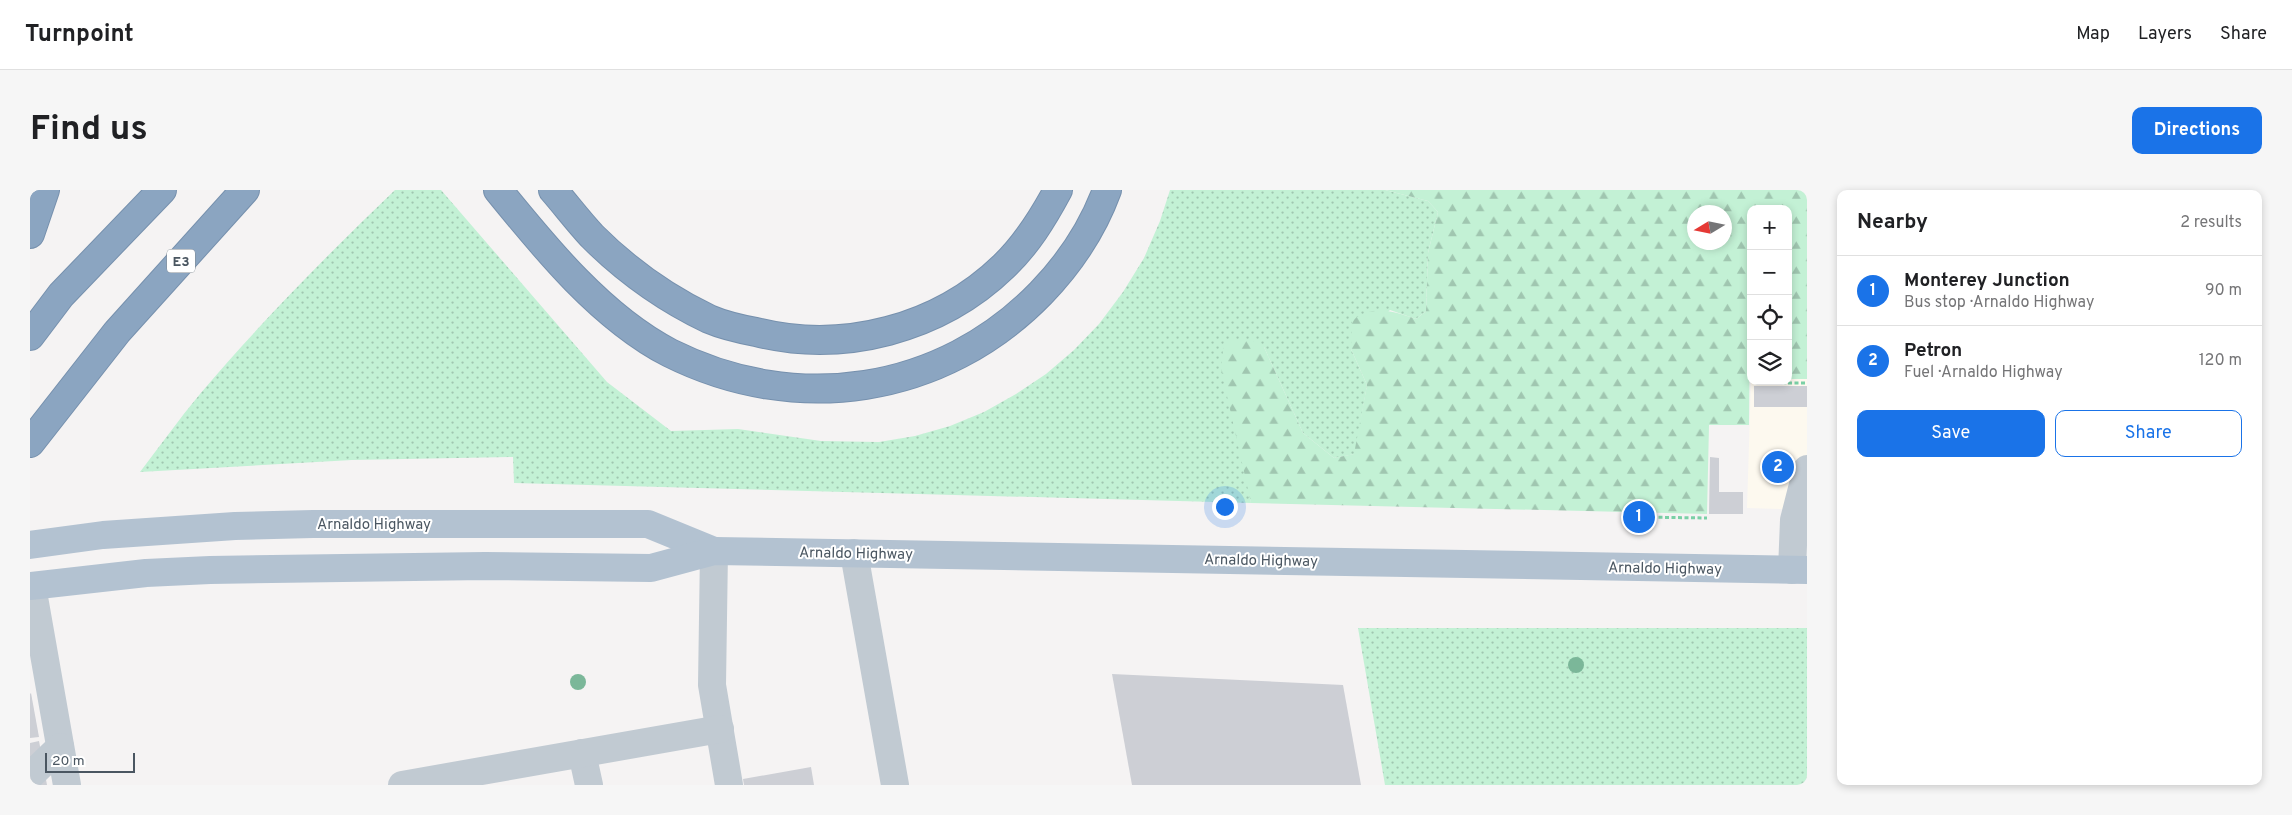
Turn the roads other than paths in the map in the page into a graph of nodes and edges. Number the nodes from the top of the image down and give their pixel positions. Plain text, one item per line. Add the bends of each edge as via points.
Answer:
1 (45, 190) edge
2 (162, 190) edge
3 (245, 190) edge
4 (498, 190) edge
5 (553, 190) edge
6 (1058, 190) edge
7 (1106, 190) edge
8 (30, 234) edge
9 (30, 336) edge
10 (30, 443) edge
11 (1807, 469) edge
12 (30, 545) edge
13 (714, 551) junction
14 (854, 553) junction
15 (1800, 570) edge
16 (31, 586) edge
17 (720, 729) junction
18 (60, 747) junction
19 (582, 753) junction
20 (30, 776) edge
21 (67, 785) edge
22 (402, 785) edge
23 (589, 785) edge
24 (729, 785) edge
25 (895, 785) edge

1 - 8 highway
2 - 9 highway via 61,294
3 - 10 highway, E3 via 117,332
4 - 7 highway via 557,260 640,334 668,352 732,378 802,389 839,389 874,384 932,367 972,348 1007,324 1050,284 1088,230
5 - 6 highway via 593,236 622,262 682,305 711,320 740,328 771,336 811,340 868,336 898,329 955,304 1004,266 1039,224
11 - 15 lane via 1794,520
12 - 13 main road, Arnaldo Highway via 128,532 245,526 648,524
13 - 14 main road, Arnaldo Highway
13 - 16 main road, Arnaldo Highway via 651,568 476,566 210,570 146,573
13 - 17 lane via 712,685
14 - 15 main road, Arnaldo Highway
14 - 25 lane
16 - 18 lane
17 - 19 lane
17 - 24 lane
18 - 20 lane
18 - 21 lane
19 - 22 lane
19 - 23 lane

